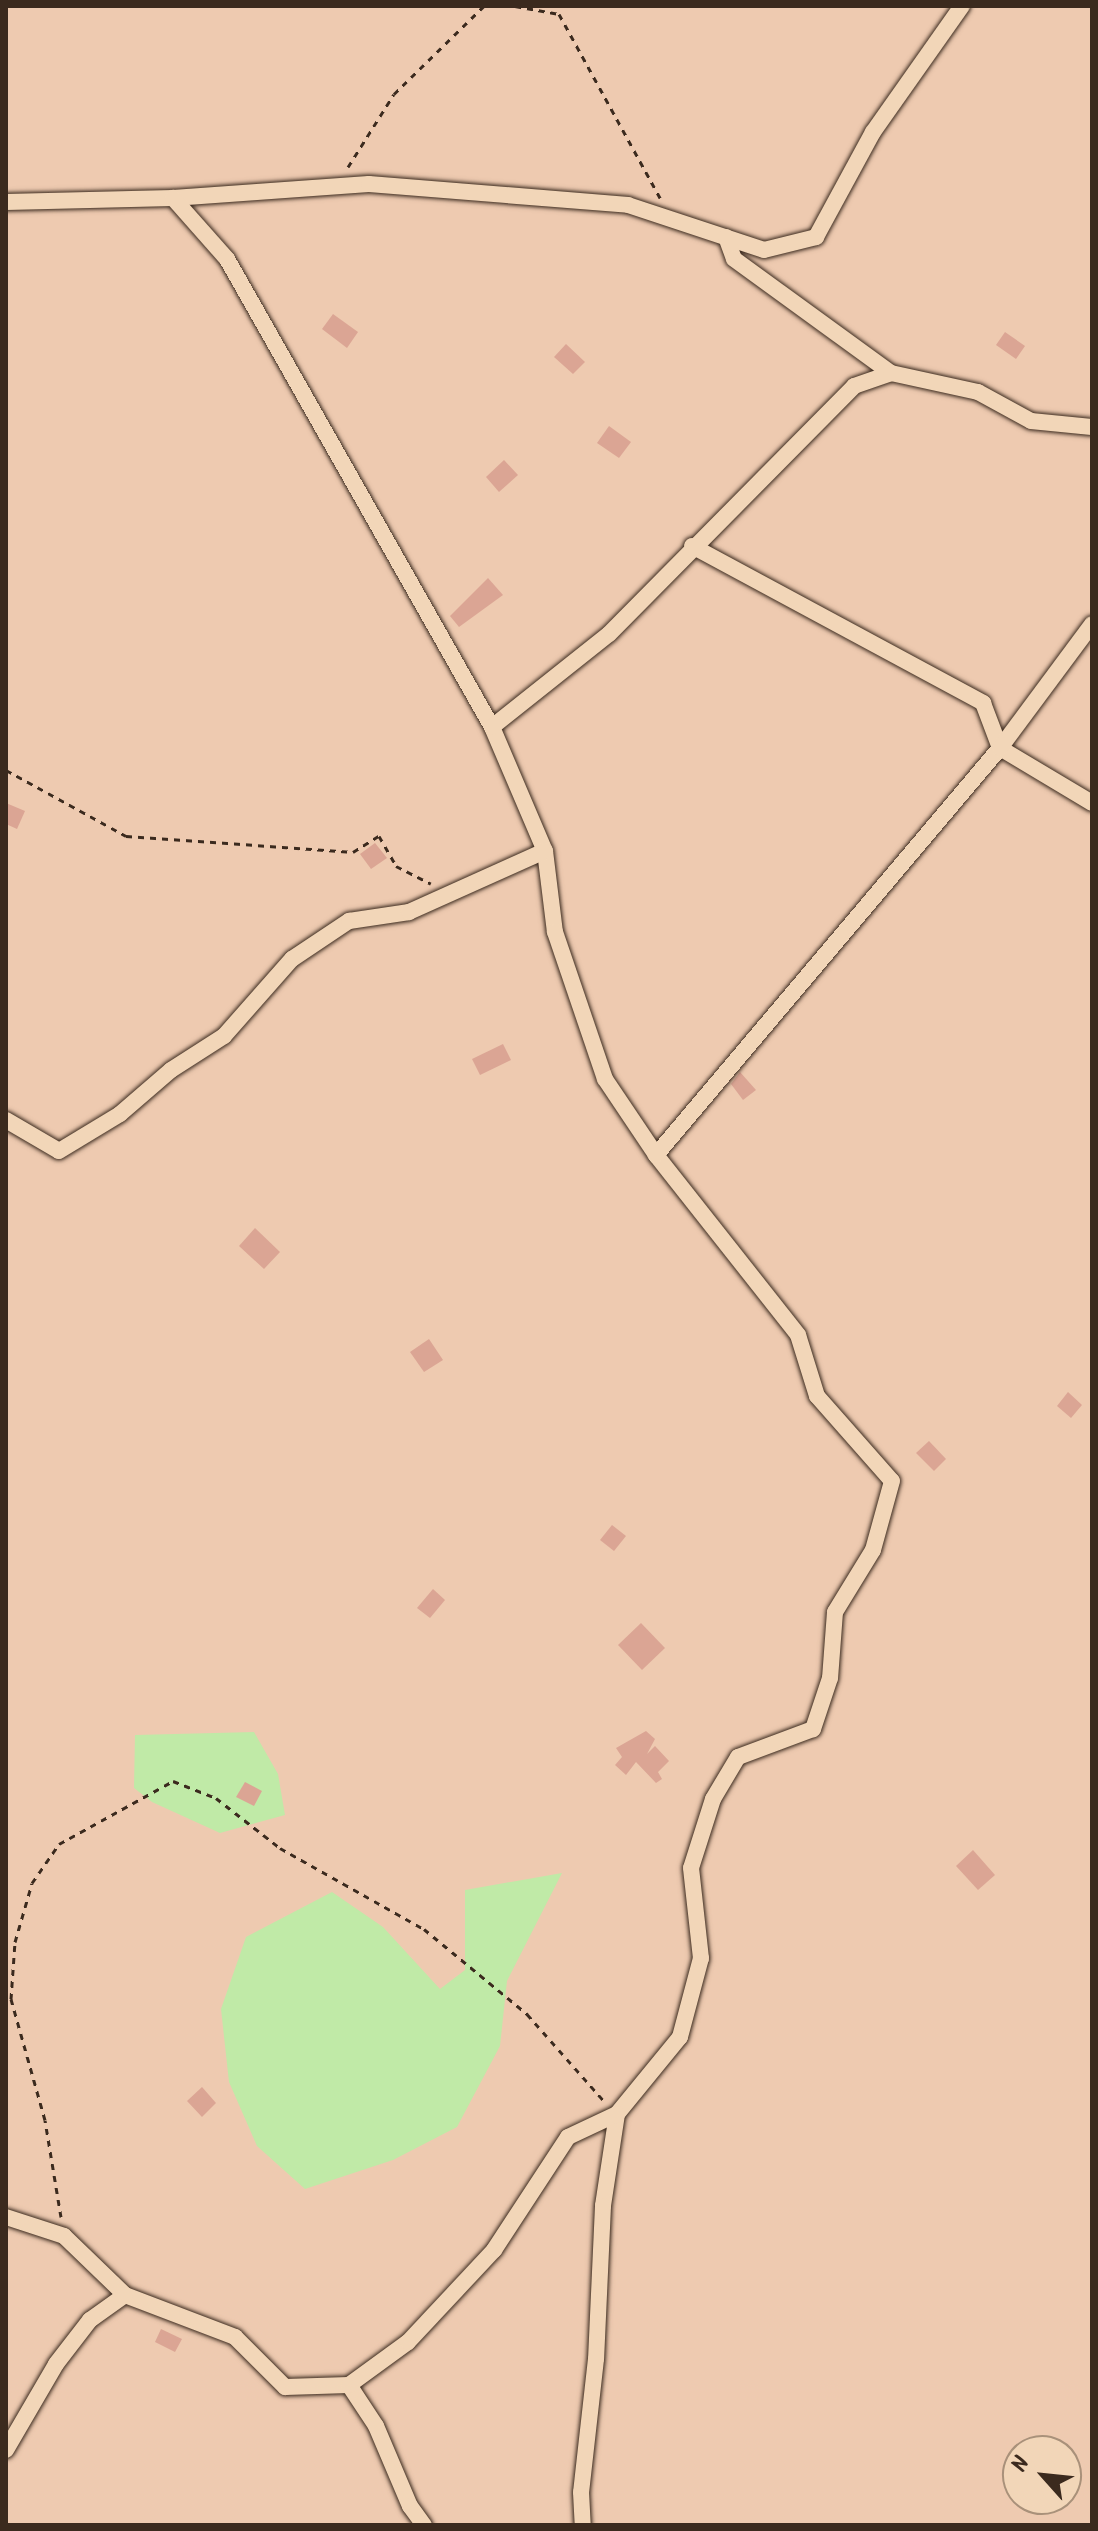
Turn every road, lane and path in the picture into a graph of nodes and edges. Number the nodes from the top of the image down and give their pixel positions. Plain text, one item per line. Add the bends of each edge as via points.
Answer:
1 (484, 6) edge
2 (515, 6) edge
3 (962, 6) edge
4 (337, 186) junction
5 (173, 198) junction
6 (6, 202) edge
7 (671, 219) junction
8 (726, 237) junction
9 (891, 373) junction
10 (1092, 427) edge
11 (692, 546) junction
12 (1092, 624) edge
13 (492, 727) junction
14 (1000, 748) junction
15 (6, 770) edge
16 (1092, 803) edge
17 (545, 851) junction
18 (452, 896) junction
19 (6, 1120) edge
20 (656, 1155) junction
21 (617, 2114) junction
22 (6, 2217) edge
23 (64, 2236) junction
24 (125, 2295) junction
25 (349, 2385) junction
26 (6, 2450) edge
27 (424, 2525) edge
28 (583, 2525) edge

1 - 4 path via 394,94
2 - 7 path via 559,14
3 - 8 street via 873,132 816,237 764,250
4 - 5 street
4 - 7 street via 369,184 628,205
5 - 6 street
5 - 13 street via 227,259
7 - 8 street
8 - 9 street via 734,259
9 - 10 street via 978,392 1031,421
9 - 11 street via 854,386
11 - 13 street via 609,634
11 - 14 street via 983,703
12 - 14 street
13 - 17 street
14 - 16 street
14 - 20 street
15 - 18 path via 126,836 353,852 379,836 396,866
17 - 18 street
17 - 20 street via 555,932 605,1079
18 - 19 street via 409,912 349,921 292,959 224,1036 171,1070 120,1114 59,1151
20 - 21 street via 798,1335 817,1396 892,1481 873,1550 835,1612 830,1678 813,1729 738,1757 713,1799 691,1868 701,1958 680,2037
21 - 23 path via 527,2014 424,1929 280,1848 216,1798 173,1781 59,1844 32,1883 15,1942 11,1999 45,2120
21 - 25 street via 568,2137 494,2250 408,2342
21 - 28 street via 603,2206 596,2359 581,2492
22 - 23 street
23 - 24 street
24 - 25 street via 235,2337 285,2387
24 - 26 street via 90,2320 56,2364
25 - 27 street via 376,2426 410,2506

